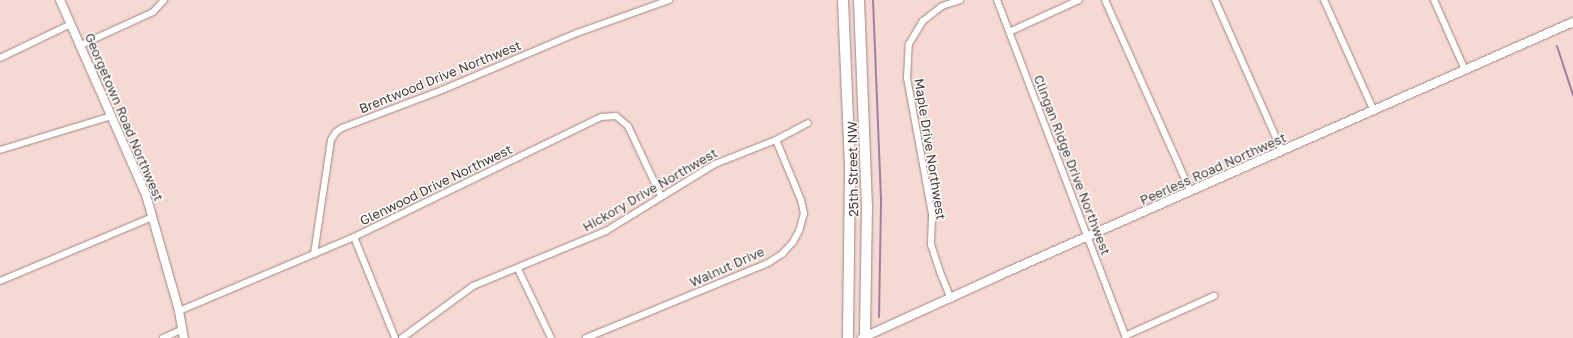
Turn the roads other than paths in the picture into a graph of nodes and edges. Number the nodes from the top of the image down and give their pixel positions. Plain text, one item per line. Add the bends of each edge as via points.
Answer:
1 (60, 0) edge
2 (164, 0) edge
3 (669, 0) edge
4 (843, 0) edge
5 (859, 0) edge
6 (960, 0) edge
7 (997, 0) edge
8 (1079, 0) edge
9 (1105, 0) edge
10 (1215, 0) edge
11 (1324, 0) edge
12 (1434, 0) edge
13 (1573, 22) edge
14 (70, 24) junction
15 (1009, 32) junction
16 (81, 45) junction
17 (0, 58) edge
18 (1465, 70) junction
19 (1374, 111) junction
20 (112, 116) junction
21 (808, 123) dead end
22 (776, 140) junction
23 (0, 150) edge
24 (1282, 151) junction
25 (1191, 192) junction
26 (661, 196) junction
27 (152, 217) junction
28 (354, 237) junction
29 (1088, 237) junction
30 (314, 254) junction
31 (518, 269) junction
32 (0, 281) edge
33 (1214, 296) dead end
34 (951, 299) junction
35 (179, 311) junction
36 (183, 329) junction
37 (1126, 337) edge
38 (163, 338) edge
39 (184, 338) edge
40 (396, 338) edge
41 (402, 338) edge
42 (551, 338) edge
43 (586, 338) edge
44 (848, 338) edge
45 (864, 338) edge

1 - 14 street, Georgetown Road Northwest
2 - 16 street via 153,12
3 - 30 street, Brentwood Drive Northwest via 576,33 336,132 331,140
4 - 44 highway, 25th Street NW via 850,169
5 - 45 highway, 25th Street NW via 867,206
6 - 34 street, Maple Drive Northwest via 942,6 923,21 909,44 907,78 932,214 931,245
7 - 15 street, Clingan Ridge Drive Northwest
8 - 15 street
9 - 25 street
10 - 24 street
11 - 19 street
12 - 18 street
13 - 18 street, Peerless Road Northwest
14 - 16 street, Georgetown Road Northwest
14 - 17 street
15 - 29 street, Clingan Ridge Drive Northwest
16 - 20 street, Georgetown Road Northwest
18 - 19 street, Peerless Road Northwest
19 - 24 street, Peerless Road Northwest
20 - 23 street
20 - 27 street, Georgetown Road Northwest via 146,195
21 - 22 street, Hickory Drive Northwest
22 - 26 street, Hickory Drive Northwest via 714,164
22 - 43 street, Walnut Drive via 801,200 804,214 793,242 782,254 768,263
24 - 25 street, Peerless Road Northwest
25 - 29 street, Peerless Road Northwest
26 - 28 street, Glenwood Drive Northwest via 628,126 616,116 601,117
26 - 31 street, Hickory Drive Northwest via 606,231
27 - 32 street
27 - 35 street, Georgetown Road Northwest
28 - 30 street, Glenwood Drive Northwest
28 - 40 street
29 - 34 street, Peerless Road Northwest
29 - 37 street, Clingan Ridge Drive Northwest
30 - 35 street, Glenwood Drive Northwest
31 - 41 street, Hickory Drive Northwest via 473,286
31 - 42 street
33 - 37 street
34 - 45 street, Peerless Road Northwest
35 - 36 street, Georgetown Road Northwest
36 - 38 street
36 - 39 street, Georgetown Road Northwest

